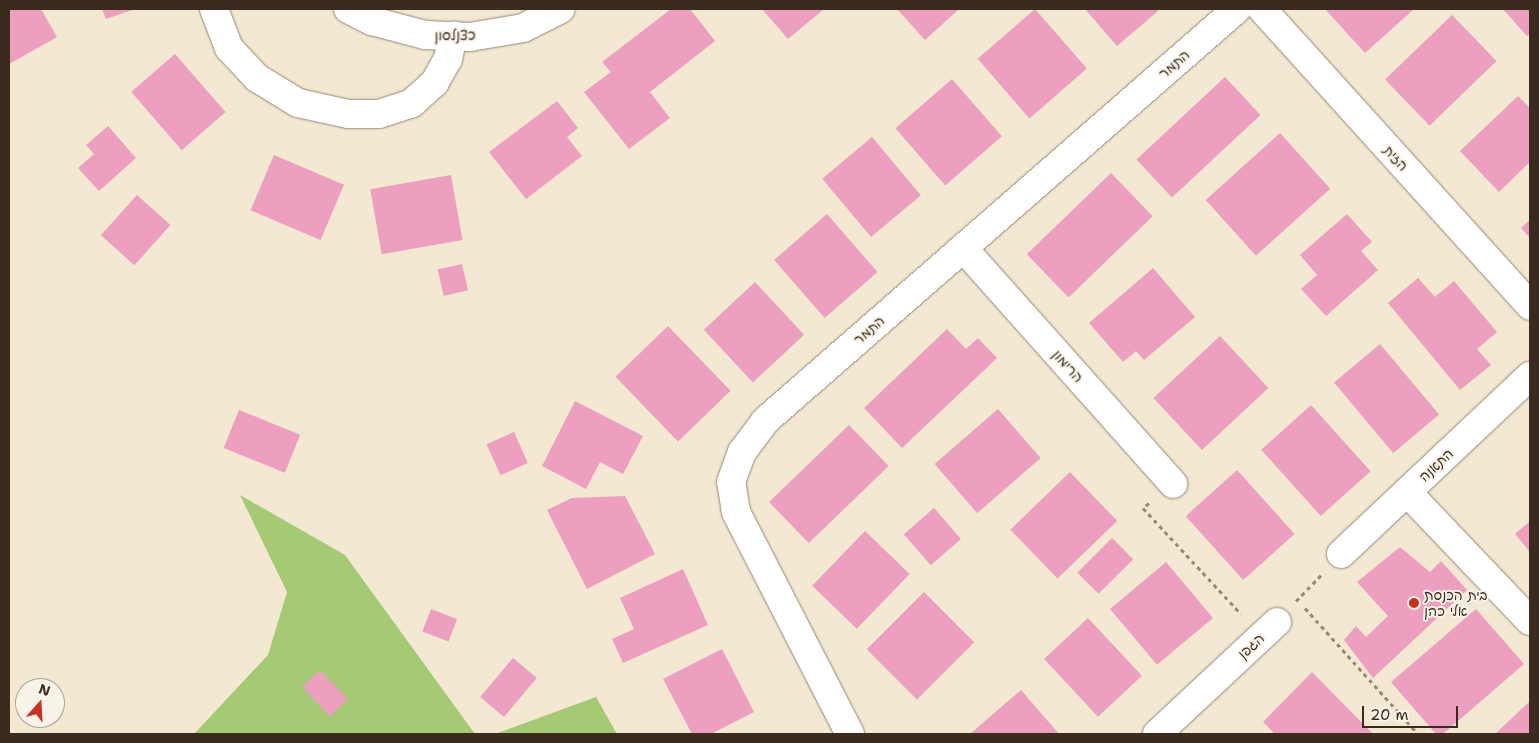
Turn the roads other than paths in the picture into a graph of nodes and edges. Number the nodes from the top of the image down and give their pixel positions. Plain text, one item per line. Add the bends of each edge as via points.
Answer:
1 (214, 9) edge
2 (348, 9) edge
3 (561, 9) edge
4 (1237, 9) edge
5 (1262, 9) edge
6 (453, 36) junction
7 (963, 248) junction
8 (1530, 306) edge
9 (1530, 376) edge
10 (1173, 484) road end
11 (1407, 492) junction
12 (1341, 554) road end
13 (1530, 621) edge
14 (1270, 629) road end
15 (850, 734) edge
16 (1157, 734) edge

1 - 6 street via 229,48 256,78 298,103 348,114 379,114 412,103 435,82 448,60
2 - 6 street, כצנלסון via 372,21 425,35
3 - 6 street, כצנלסון via 523,28
4 - 7 street, התמר
5 - 8 street, הזית
7 - 10 street, הרימון
7 - 15 street, התמר via 765,421 742,452 732,482 736,512
9 - 11 street, התאנה
11 - 12 street, התאנה
11 - 13 street
14 - 16 street, הגפן

